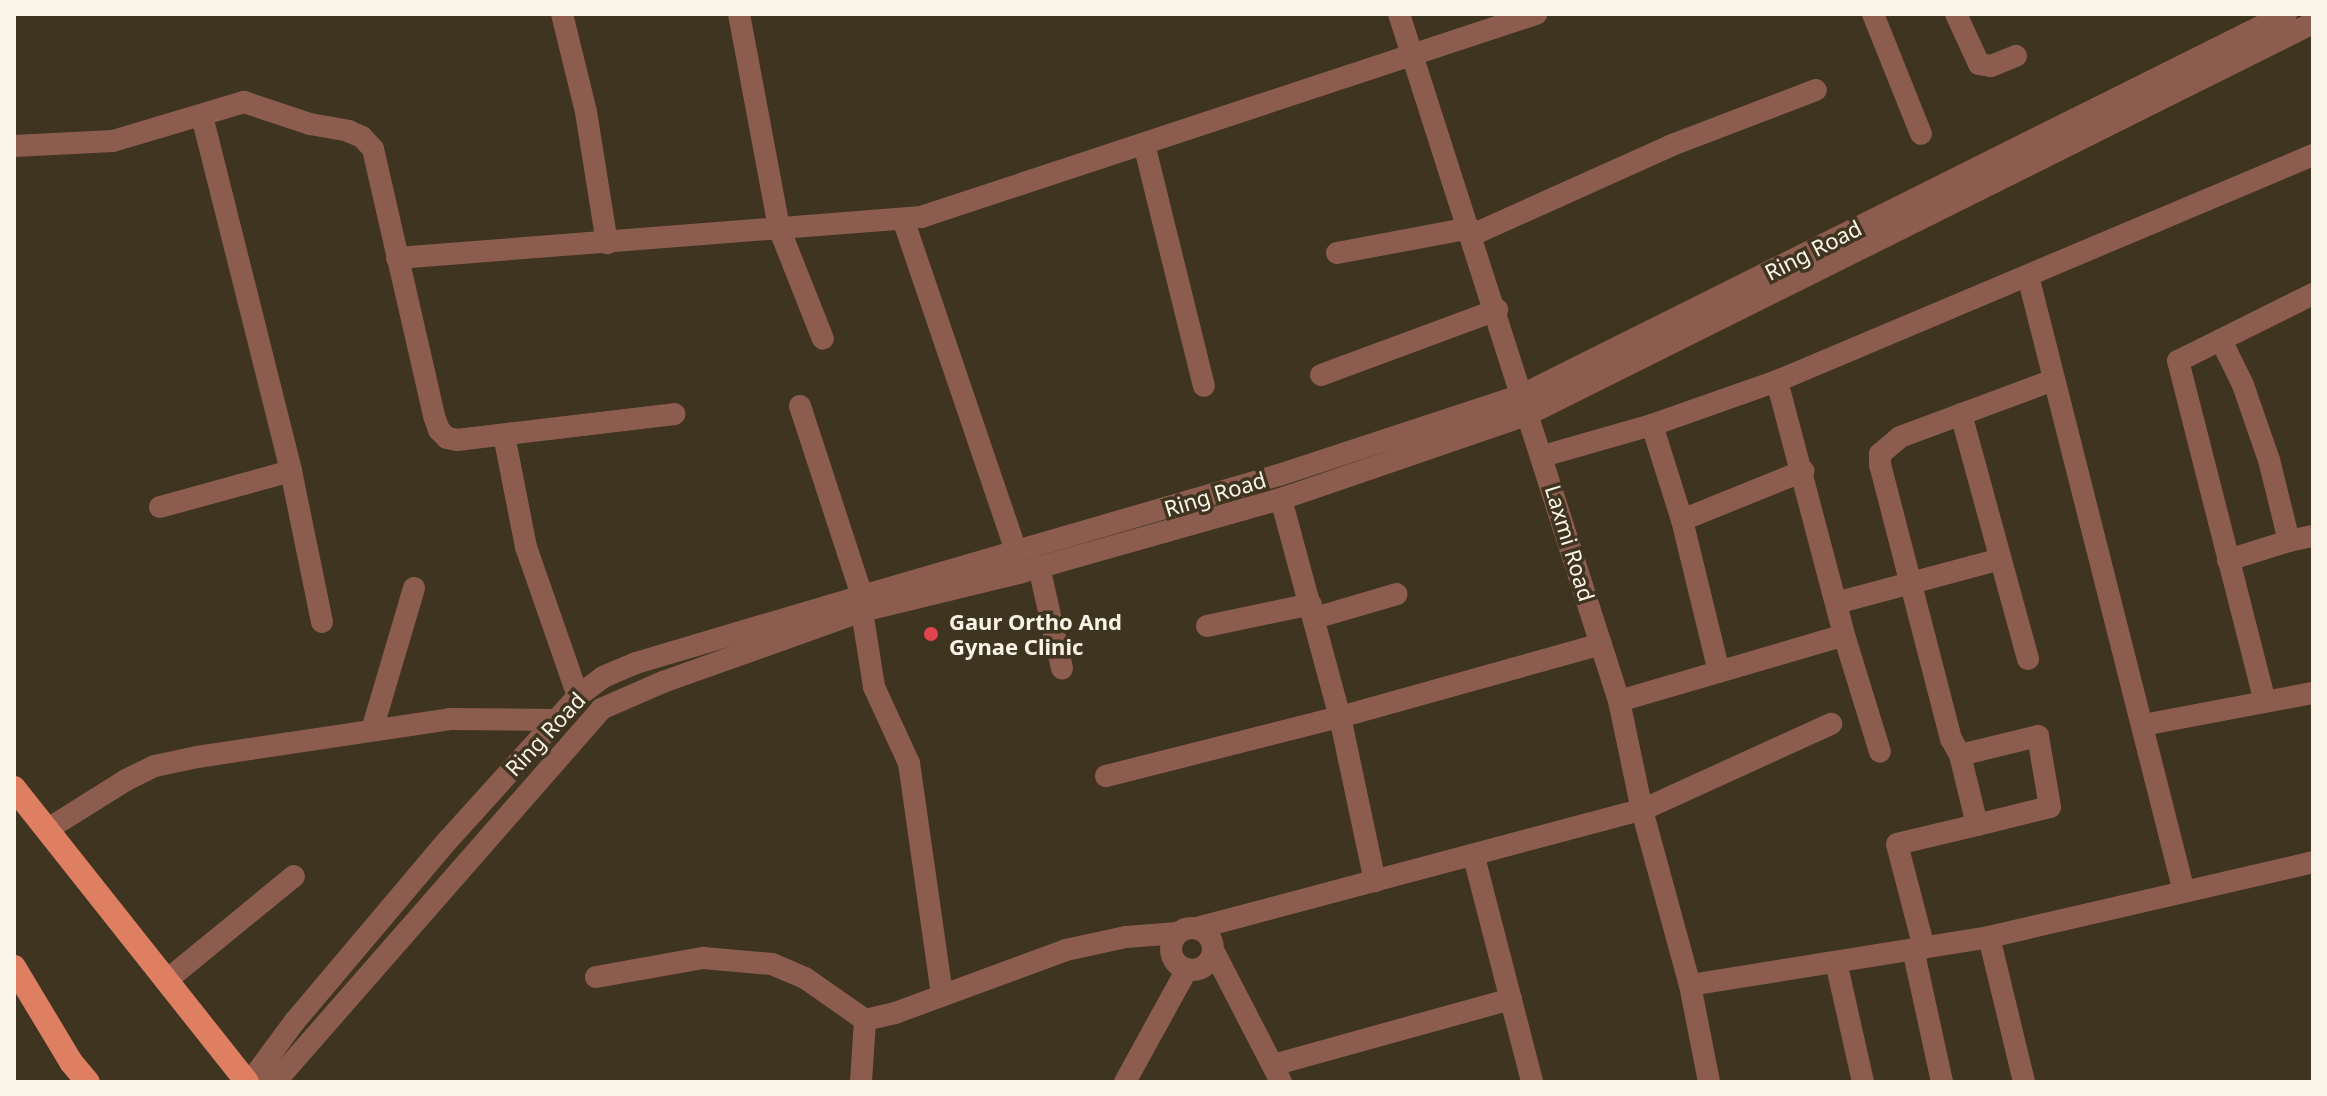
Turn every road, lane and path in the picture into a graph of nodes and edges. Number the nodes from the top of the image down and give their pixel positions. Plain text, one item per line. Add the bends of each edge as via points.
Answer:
1 (562, 14) edge
2 (739, 14) edge
3 (1399, 14) edge
4 (1536, 14) edge
5 (1873, 14) edge
6 (1956, 14) edge
7 (2286, 14) edge
8 (2313, 23) edge
9 (1413, 53) junction
10 (2016, 56) dead end
11 (1816, 90) dead end
12 (202, 116) junction
13 (1921, 134) dead end
14 (1144, 144) junction
15 (14, 146) edge
16 (2312, 160) edge
17 (903, 219) junction
18 (779, 228) junction
19 (1471, 231) junction
20 (607, 243) junction
21 (1337, 253) dead end
22 (397, 258) junction
23 (2028, 276) junction
24 (2313, 294) edge
25 (1497, 310) junction
26 (823, 339) dead end
27 (2221, 340) junction
28 (1321, 375) dead end
29 (2053, 380) junction
30 (1777, 381) junction
31 (1204, 386) dead end
32 (1524, 405) junction
33 (800, 406) dead end
34 (674, 414) dead end
35 (1961, 414) junction
36 (1652, 425) junction
37 (504, 435) junction
38 (1543, 456) junction
39 (291, 471) junction
40 (1803, 471) junction
41 (1281, 499) junction
42 (160, 507) dead end
43 (1682, 520) junction
44 (2313, 536) edge
45 (2289, 541) junction
46 (1017, 554) junction
47 (2000, 559) junction
48 (2228, 560) junction
49 (1039, 567) junction
50 (1910, 586) junction
51 (414, 588) dead end
52 (1397, 594) dead end
53 (1836, 603) junction
54 (862, 604) junction
55 (1313, 611) junction
56 (322, 622) dead end
57 (1207, 626) dead end
58 (1844, 635) junction
59 (1601, 644) junction
60 (2028, 659) dead end
61 (1062, 668) dead end
62 (1719, 672) junction
63 (2313, 693) edge
64 (578, 696) junction
65 (1619, 701) junction
66 (2265, 702) junction
67 (1340, 717) junction
68 (557, 720) junction
69 (1831, 724) dead end
70 (2143, 725) junction
71 (372, 730) junction
72 (1880, 752) dead end
73 (1960, 755) junction
74 (1106, 776) dead end
75 (14, 788) edge
76 (1642, 810) junction
77 (1977, 825) junction
78 (48, 829) junction
79 (1474, 857) junction
80 (2313, 862) edge
81 (294, 876) dead end
82 (1375, 881) junction
83 (2184, 892) junction
84 (1188, 931) junction
85 (1989, 937) junction
86 (1918, 949) junction
87 (1213, 950) junction
88 (1836, 962) junction
89 (14, 967) edge
90 (1187, 969) junction
91 (596, 977) dead end
92 (167, 980) junction
93 (1690, 985) junction
94 (942, 995) junction
95 (1511, 999) junction
96 (865, 1020) junction
97 (1277, 1073) edge
98 (88, 1082) edge
99 (249, 1082) edge
100 (275, 1082) edge
101 (861, 1082) edge
102 (1125, 1082) edge
103 (1532, 1082) edge
104 (1709, 1082) edge
105 (1863, 1082) edge
106 (1942, 1082) edge
107 (2024, 1082) edge

1 - 20 street via 586,112
2 - 18 street
3 - 9 street, Laxmi Road
4 - 9 street
5 - 13 street
6 - 10 street via 1979,64 1991,66
7 - 32 street, Ring Road
8 - 32 street, Ring Road
9 - 14 street
9 - 19 street, Laxmi Road
11 - 19 street
12 - 15 street via 113,141
12 - 22 street via 244,102 362,137 373,149
12 - 39 street
14 - 17 street
14 - 31 street
16 - 23 street
17 - 18 street
17 - 46 street
18 - 20 street
18 - 26 street
19 - 21 street
19 - 25 street, Laxmi Road
20 - 22 street
22 - 37 street via 439,430 457,440
23 - 29 street
23 - 30 street
24 - 27 street
25 - 28 street
25 - 32 street, Laxmi Road
27 - 45 street via 2269,460
27 - 48 street via 2178,361
29 - 35 street
29 - 70 street
30 - 36 street
30 - 40 street
32 - 38 street, Laxmi Road
32 - 41 street, Ring Road
32 - 46 street, Ring Road
33 - 54 street
34 - 37 street
35 - 47 street
35 - 50 street via 1900,437 1880,454
36 - 38 street
36 - 43 street
37 - 64 street via 526,547
38 - 59 street, Laxmi Road
39 - 42 street
39 - 56 street
40 - 43 street
40 - 53 street
41 - 49 street, Ring Road
41 - 55 street
43 - 62 street
44 - 45 street
45 - 48 street
46 - 54 street, Ring Road
47 - 50 street
47 - 60 street
48 - 66 street
49 - 54 street, Ring Road
49 - 61 street
50 - 53 street
50 - 73 street via 1951,739
51 - 71 street
52 - 55 street
53 - 58 street
54 - 64 street, Ring Road via 636,663 603,677
54 - 94 street via 874,687 909,763
54 - 100 street, Ring Road via 601,709
55 - 57 street
55 - 67 street
58 - 62 street
58 - 72 street
59 - 65 street, Laxmi Road
59 - 67 street
62 - 65 street
63 - 66 street
64 - 68 street, Ring Road
65 - 76 street, Laxmi Road
66 - 70 street
67 - 74 street
67 - 82 street
68 - 71 street via 450,719
68 - 99 street, Ring Road via 339,968
69 - 76 street
70 - 83 street
71 - 78 street via 155,766
73 - 77 street
73 - 77 street via 2038,736 2050,807
75 - 78 main road
76 - 79 street
76 - 93 street, Laxmi Road
77 - 86 street via 1897,844
78 - 92 main road
79 - 82 street
79 - 95 street
80 - 83 street
81 - 92 street
82 - 84 street
83 - 85 street
84 - 87 street via 1207,934
84 - 90 street via 1171,950
84 - 94 street via 1101,941
85 - 86 street
85 - 107 street
86 - 88 street
86 - 106 street
87 - 90 street via 1201,967
87 - 97 street
88 - 93 street
88 - 105 street
89 - 98 main road
90 - 102 street
91 - 96 street via 703,958 772,964 805,978
92 - 99 main road
93 - 104 street, Laxmi Road
94 - 96 street
95 - 97 street
95 - 103 street
96 - 101 street

